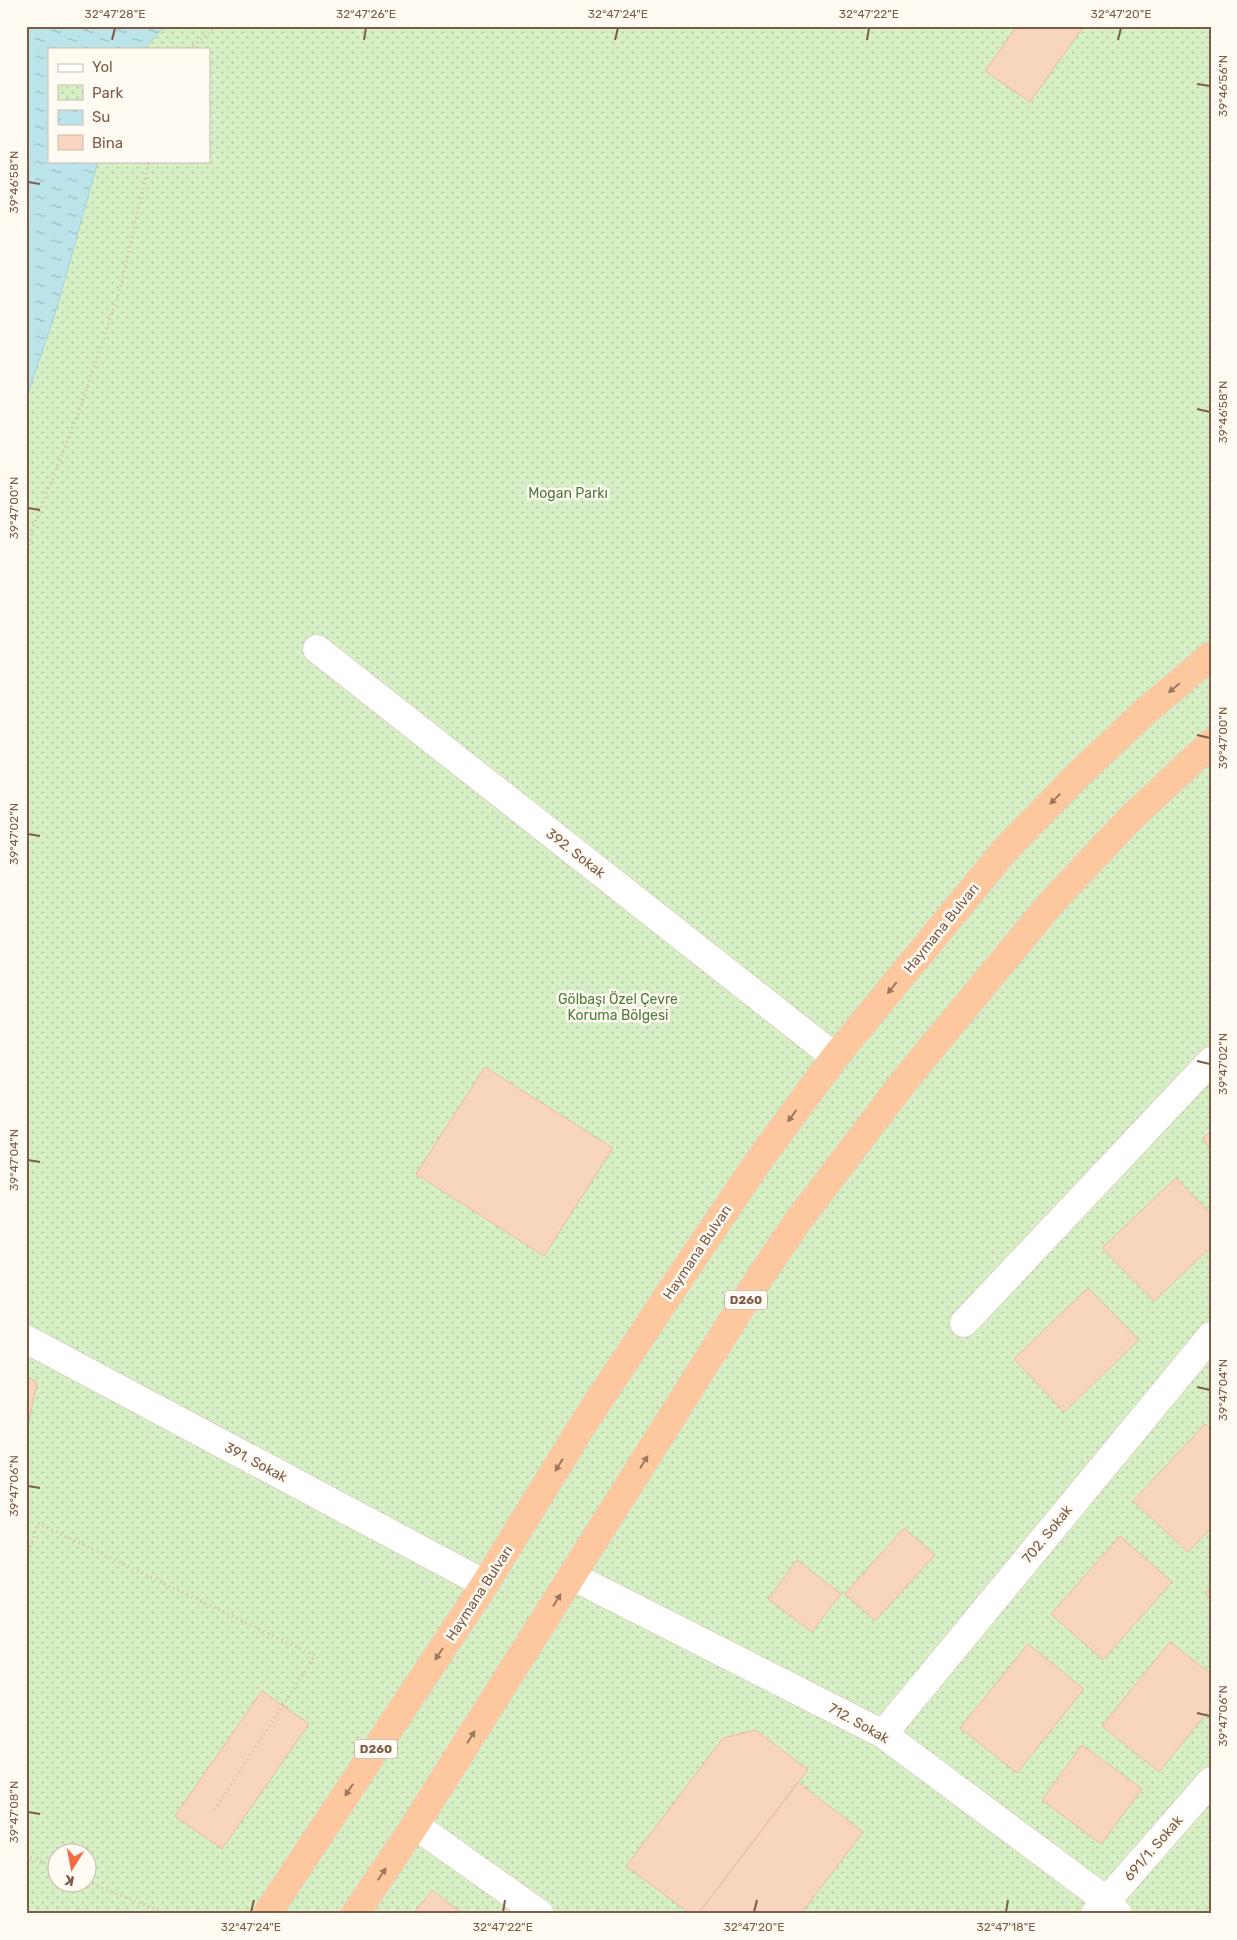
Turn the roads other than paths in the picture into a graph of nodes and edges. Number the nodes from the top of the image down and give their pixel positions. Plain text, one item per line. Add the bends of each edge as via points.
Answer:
1 (317, 649) dead end
2 (1211, 656) edge
3 (1211, 743) edge
4 (835, 1057) junction
5 (1211, 1061) edge
6 (964, 1323) dead end
7 (1211, 1336) edge
8 (26, 1339) edge
9 (572, 1576) junction
10 (485, 1584) junction
11 (883, 1734) junction
12 (1211, 1781) edge
13 (415, 1825) junction
14 (1107, 1910) edge
15 (267, 1914) edge
16 (355, 1914) edge
17 (540, 1914) edge

1 - 4 street, 392. Sokak
2 -> 4 highway, Haymana Bulvarı / D260 via 1078,775 1005,850
9 -> 3 highway, D260 via 760,1277 870,1125 1051,903 1129,820
4 -> 10 highway, Haymana Bulvarı / D260 via 758,1162 675,1285 584,1423
5 - 6 street
7 - 11 street, 702. Sokak
8 - 10 street, 391. Sokak
9 - 11 street, 712. Sokak
13 -> 9 highway, D260
10 -> 15 highway, Haymana Bulvarı / D260
11 - 14 street, 712. Sokak
12 - 14 street, 691/1. Sokak
16 -> 13 highway, D260
13 - 17 street

